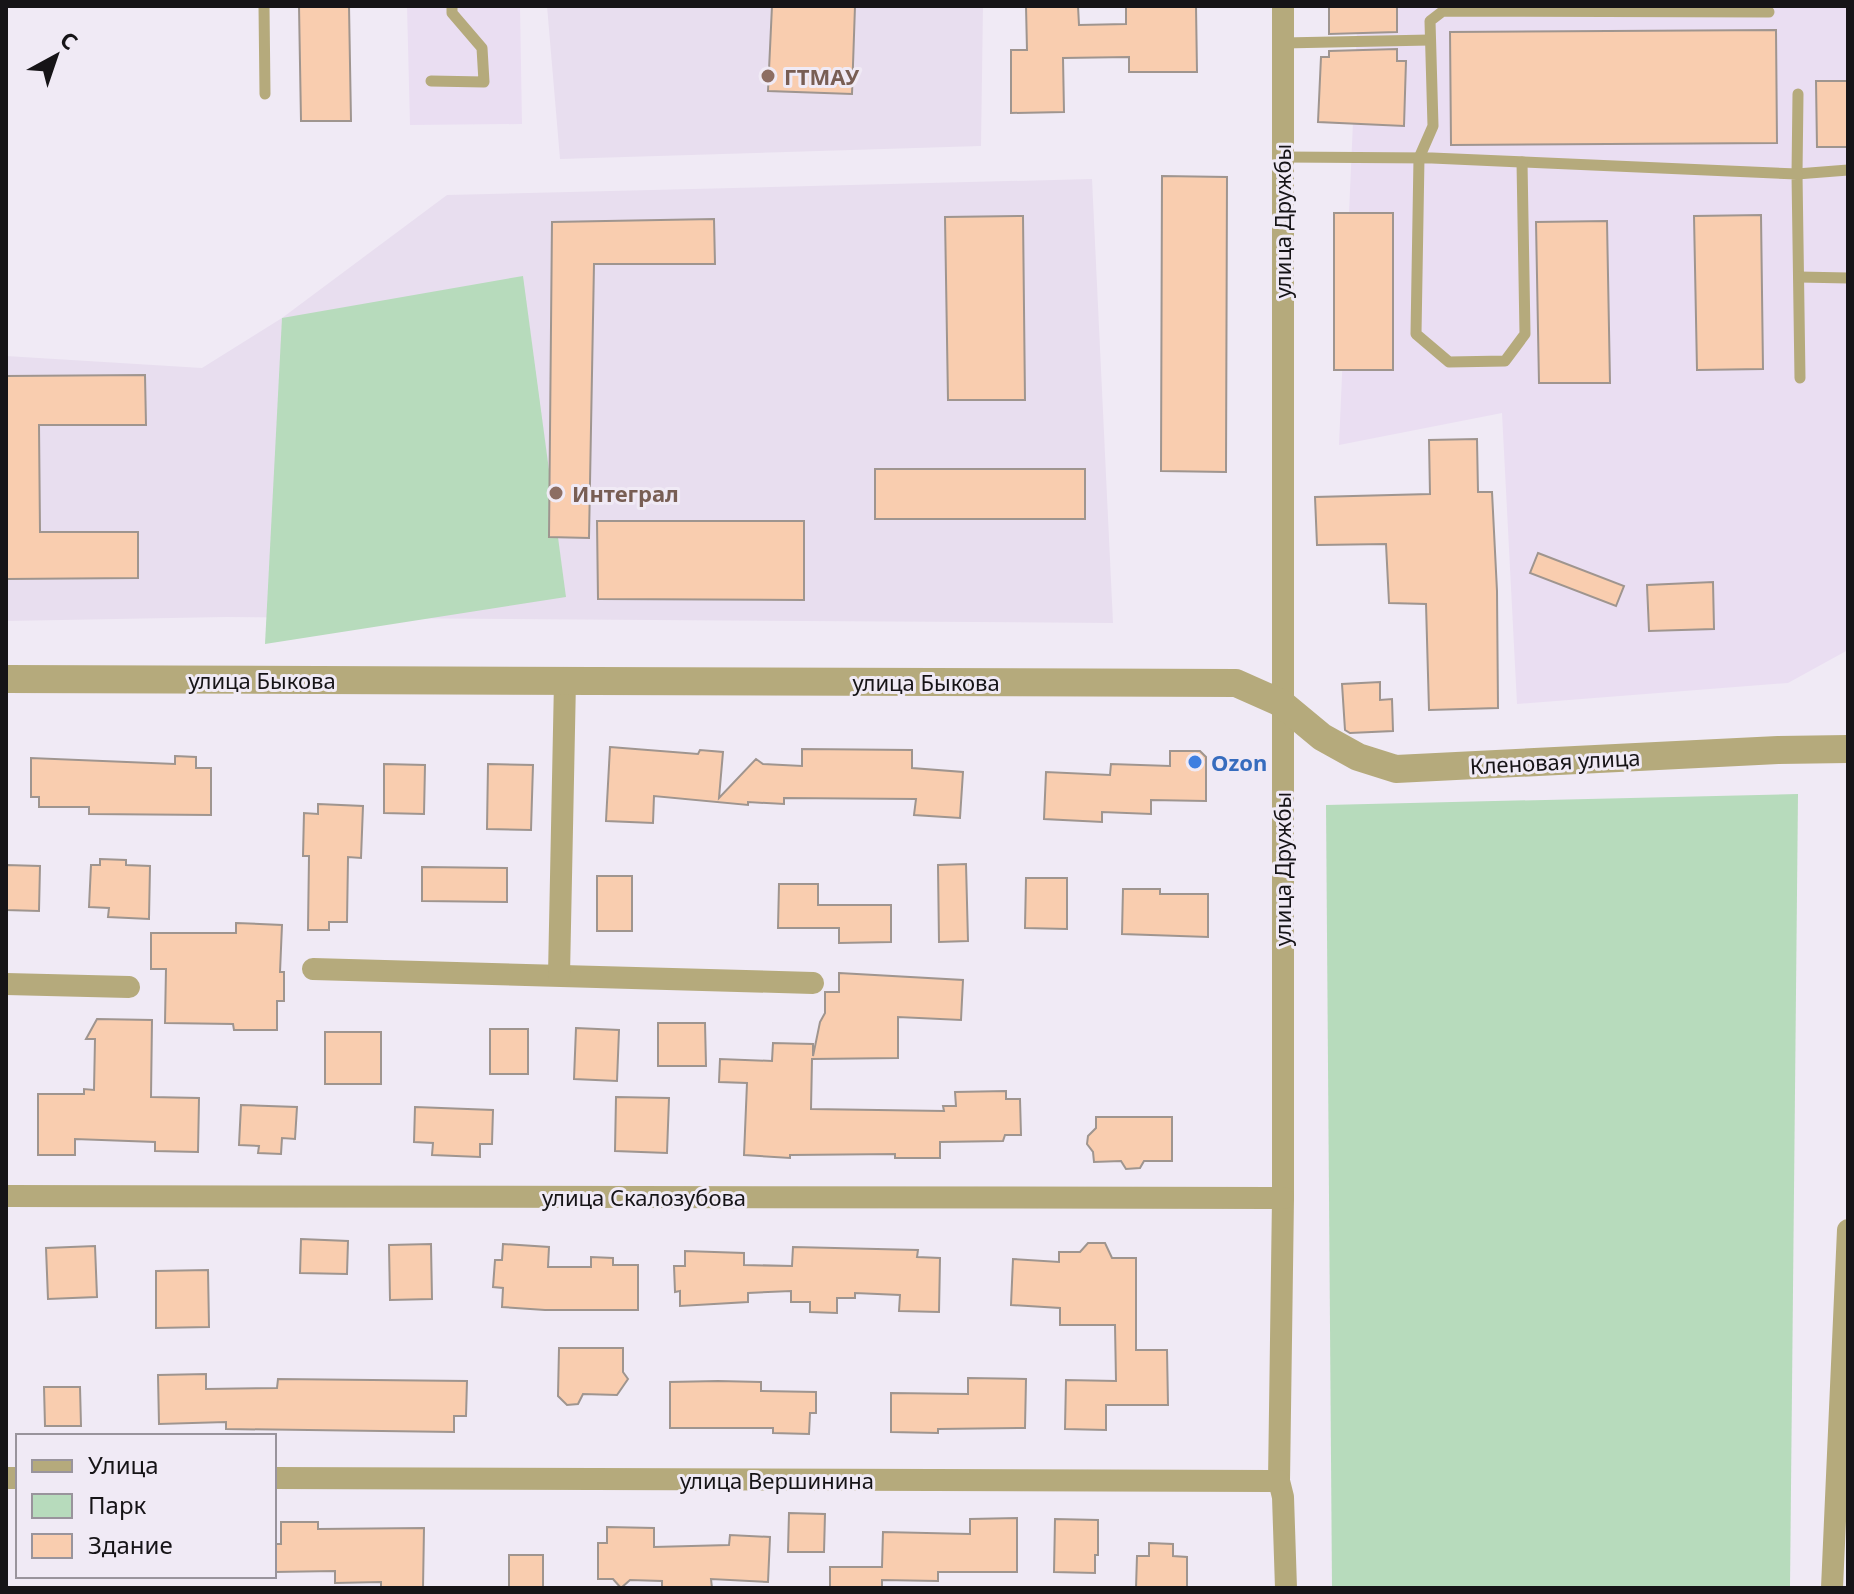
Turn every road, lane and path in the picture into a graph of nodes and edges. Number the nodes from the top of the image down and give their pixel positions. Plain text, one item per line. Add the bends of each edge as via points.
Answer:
1 (264, 6) edge
2 (452, 6) edge
3 (1283, 6) edge
4 (1427, 6) edge
5 (1523, 9) edge
6 (1769, 12) dead end
7 (1435, 17) junction
8 (1430, 40) junction
9 (1283, 43) junction
10 (431, 81) dead end
11 (265, 94) dead end
12 (1798, 94) dead end
13 (1283, 157) junction
14 (1419, 158) junction
15 (1522, 162) junction
16 (1848, 170) edge
17 (1797, 174) junction
18 (1799, 277) junction
19 (1848, 278) edge
20 (1800, 378) dead end
21 (6, 679) edge
22 (565, 681) junction
23 (1281, 703) junction
24 (1848, 749) edge
25 (313, 969) dead end
26 (559, 975) junction
27 (813, 983) dead end
28 (6, 984) edge
29 (129, 987) dead end
30 (6, 1196) edge
31 (1283, 1198) junction
32 (1848, 1230) edge
33 (276, 1478) edge
34 (1279, 1481) junction
35 (1286, 1588) edge
36 (1832, 1588) edge

1 - 11 lane
2 - 10 lane via 452,13 482,48 484,82
3 - 9 street, улица Дружбы
4 - 7 lane
5 - 6 lane
5 - 7 lane via 1443,11
7 - 8 lane via 1430,21
8 - 9 lane
8 - 14 lane via 1433,126
9 - 13 street, улица Дружбы
12 - 17 lane
13 - 14 lane
13 - 23 street, улица Дружбы
14 - 15 lane
14 - 15 lane via 1416,334 1449,362 1505,361 1525,334
15 - 17 lane
16 - 17 lane
17 - 18 lane
18 - 19 lane
18 - 20 lane
21 - 22 street, улица Быкова
22 - 23 street, улица Быкова via 1236,683
22 - 26 street
23 - 24 street, Кленовая улица via 1322,737 1358,757 1396,769
23 - 31 street, улица Дружбы
25 - 26 street
26 - 27 street
28 - 29 street
30 - 31 street, улица Скалозубова
31 - 34 street, улица Дружбы
32 - 36 street
33 - 34 street, улица Вершинина
34 - 35 street, улица Дружбы

